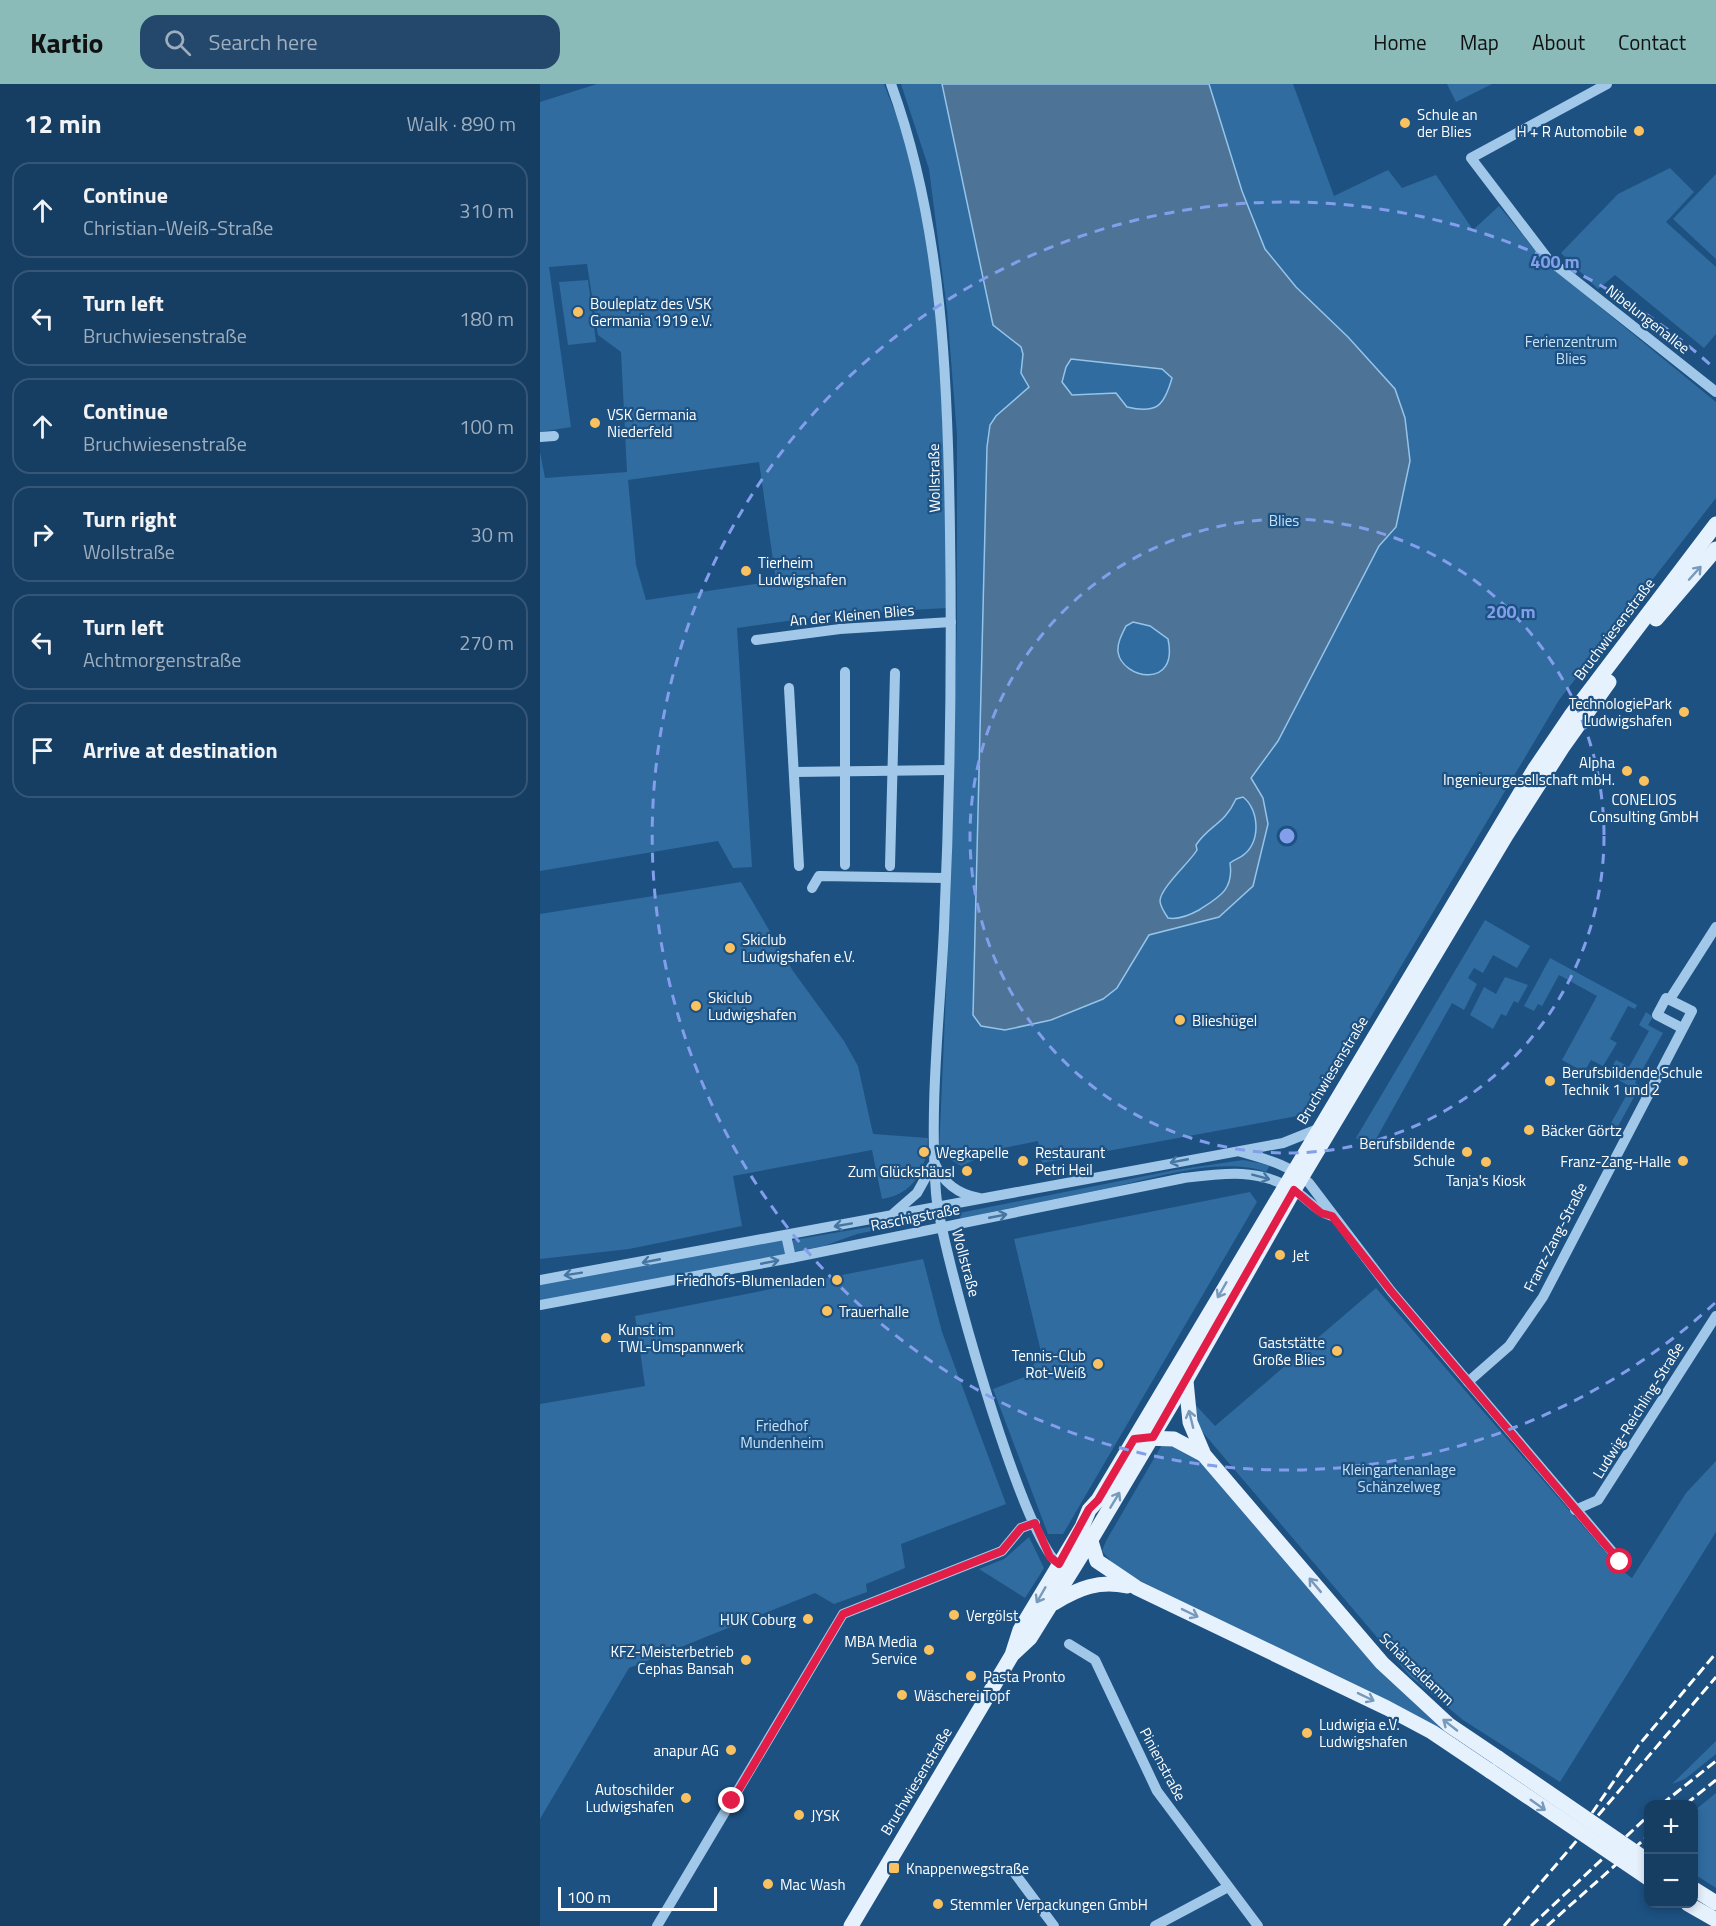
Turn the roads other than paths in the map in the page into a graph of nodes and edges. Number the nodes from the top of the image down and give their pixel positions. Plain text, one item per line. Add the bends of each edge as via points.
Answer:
1 (891, 84) edge
2 (1607, 84) edge
3 (1716, 392) edge
4 (554, 436) dead end
5 (540, 437) edge
6 (1716, 524) edge
7 (1716, 549) edge
8 (951, 622) junction
9 (756, 640) dead end
10 (845, 672) dead end
11 (895, 673) dead end
12 (789, 688) dead end
13 (948, 770) junction
14 (845, 771) junction
15 (893, 771) junction
16 (794, 772) junction
17 (845, 865) dead end
18 (799, 866) dead end
19 (891, 866) dead end
20 (945, 878) junction
21 (812, 888) dead end
22 (1716, 927) edge
23 (1670, 999) junction
24 (1682, 1028) junction
25 (1318, 1129) junction
26 (1237, 1150) junction
27 (933, 1161) junction
28 (1293, 1181) junction
29 (985, 1199) junction
30 (937, 1208) junction
31 (888, 1216) junction
32 (1332, 1216) junction
33 (941, 1228) junction
34 (786, 1235) junction
35 (791, 1258) junction
36 (540, 1280) edge
37 (540, 1305) edge
38 (1716, 1316) edge
39 (1186, 1380) junction
40 (1468, 1382) junction
41 (1153, 1437) junction
42 (1134, 1439) junction
43 (1204, 1455) junction
44 (1098, 1500) junction
45 (1575, 1510) junction
46 (1035, 1523) junction
47 (1089, 1543) junction
48 (1620, 1562) dead end
49 (1059, 1564) junction
50 (1137, 1588) junction
51 (1052, 1604) junction
52 (1070, 1644) dead end
53 (1012, 1655) junction
54 (1494, 1765) junction
55 (1644, 1859) edge
56 (1013, 1870) dead end
57 (1644, 1875) edge
58 (1228, 1887) junction
59 (1698, 1892) edge
60 (1716, 1903) edge
61 (1696, 1908) edge
62 (1716, 1920) edge
63 (657, 1926) edge
64 (851, 1926) edge
65 (1054, 1926) edge
66 (1155, 1926) edge
67 (1258, 1926) edge

1 - 8 street, Wollstraße via 919,173 940,310 949,432
2 - 3 street, Nibelungenallee via 1471,158 1548,259
4 - 5 street
6 - 25 main road, Bruchwiesenstraße via 1534,770
28 -> 7 main road, Bruchwiesenstraße via 1562,748 1653,623
8 - 9 street, An der Kleinen Blies via 840,629
8 - 13 street, Wollstraße
10 - 14 street
11 - 15 street
12 - 16 street
13 - 15 street
13 - 20 street, Wollstraße
14 - 15 street
14 - 16 street
14 - 17 street
15 - 19 street
16 - 18 street
20 - 21 street via 819,876
20 - 27 street, Wollstraße
22 - 23 street
23 - 24 street, Franz-Zang-Straße via 1692,1011
23 - 24 street via 1666,998 1657,1015
24 - 40 street, Franz-Zang-Straße via 1528,1321 1509,1346
25 - 26 street via 1282,1143
25 - 28 main road, Bruchwiesenstraße
26 - 28 street, Raschigstraße via 1273,1161
26 -> 29 street, Raschigstraße
27 - 29 street via 954,1189
27 - 30 street, Wollstraße
27 - 31 street via 917,1193 903,1208
28 - 32 street via 1321,1213
28 - 32 street via 1328,1205
33 -> 28 street, Raschigstraße via 1184,1178 1224,1173
28 - 39 main road, Bruchwiesenstraße
28 -> 42 main road, Bruchwiesenstraße
29 - 30 street, Raschigstraße
30 - 31 street, Raschigstraße
30 - 33 street, Wollstraße
31 -> 34 street, Raschigstraße
32 - 40 street
33 - 35 street, Raschigstraße
33 - 46 street, Wollstraße via 986,1394
34 - 35 street
34 -> 36 street, Raschigstraße
37 -> 35 street, Raschigstraße
38 - 45 street, Ludwig-Reichling-Straße via 1598,1500
39 - 41 main road, Bruchwiesenstraße
43 -> 39 main road, Schänzeldamm via 1190,1422
40 - 45 street
41 - 42 main road, Schänzeldamm
41 - 43 main road, Schänzeldamm via 1174,1439
47 -> 41 main road, Bruchwiesenstraße
42 - 44 main road, Bruchwiesenstraße
54 -> 43 main road, Schänzeldamm via 1382,1663
44 - 47 main road
44 - 49 main road, Bruchwiesenstraße via 1089,1509
45 - 48 street
46 - 49 street, Wollstraße via 1050,1557
46 - 63 street via 1021,1528 1002,1551 843,1614
47 - 50 main road, Schänzeldamm via 1097,1561
47 - 51 main road, Bruchwiesenstraße
49 -> 53 main road, Bruchwiesenstraße via 1020,1630
50 - 51 main road, Schänzeldamm via 1097,1584 1076,1590
50 -> 54 main road, Schänzeldamm via 1388,1708
51 - 53 main road, Bruchwiesenstraße via 1030,1638
52 - 58 street, Pinienstraße via 1095,1660 1157,1791
53 - 64 main road, Bruchwiesenstraße
54 - 55 main road, Schänzeldamm, bridge
54 -> 57 main road, Schänzeldamm, bridge
56 - 65 street
58 - 66 street
58 - 67 street, Pinienstraße
59 - 60 main road
61 - 62 main road

